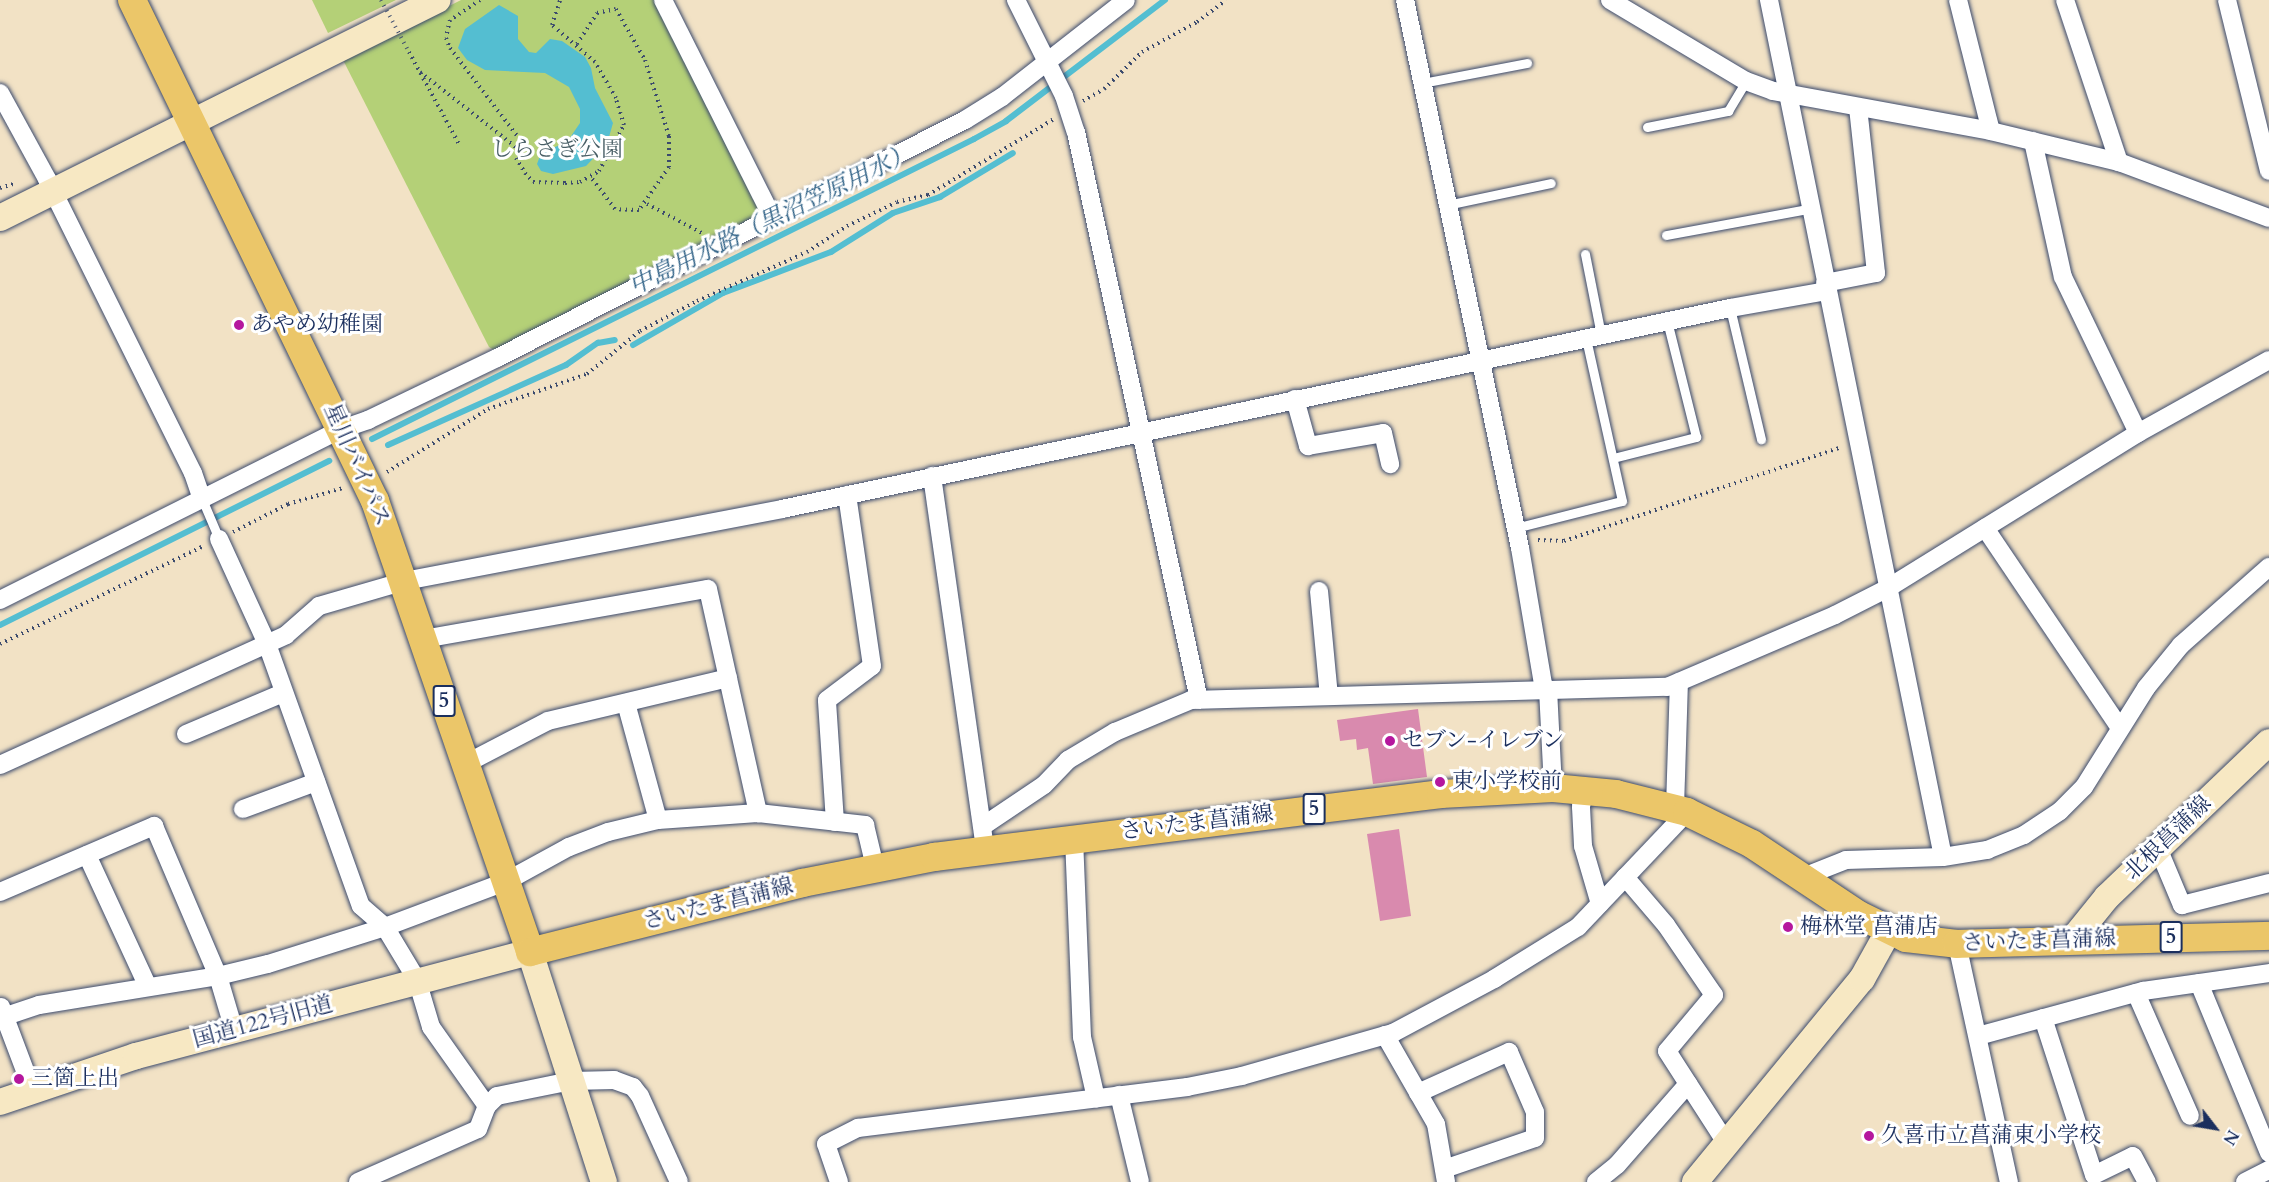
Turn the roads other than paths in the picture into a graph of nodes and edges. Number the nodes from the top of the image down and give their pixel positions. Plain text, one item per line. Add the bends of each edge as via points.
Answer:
1 (132, 0) edge
2 (438, 0) edge
3 (663, 0) edge
4 (1016, 0) edge
5 (1126, 0) edge
6 (1405, 0) edge
7 (1610, 0) edge
8 (1769, 0) edge
9 (1958, 0) edge
10 (2065, 0) edge
11 (2227, 0) edge
12 (1527, 63) dead end
13 (1048, 66) junction
14 (1746, 81) junction
15 (1422, 83) junction
16 (0, 93) edge
17 (1789, 93) junction
18 (1858, 108) junction
19 (2262, 110) edge
20 (194, 122) junction
21 (1647, 127) dead end
22 (1990, 131) junction
23 (2033, 141) junction
24 (2119, 162) junction
25 (2269, 171) edge
26 (1551, 183) dead end
27 (53, 192) junction
28 (1447, 205) junction
29 (1813, 208) junction
30 (772, 217) junction
31 (0, 218) edge
32 (2269, 218) edge
33 (1666, 235) dead end
34 (1585, 254) dead end
35 (1826, 287) junction
36 (1730, 308) junction
37 (1667, 321) junction
38 (1593, 336) junction
39 (2269, 360) edge
40 (1479, 361) junction
41 (1295, 399) junction
42 (342, 429) junction
43 (1140, 431) junction
44 (2138, 433) junction
45 (1761, 439) dead end
46 (1613, 458) junction
47 (1390, 464) dead end
48 (932, 476) junction
49 (847, 495) junction
50 (204, 504) junction
51 (1516, 527) junction
52 (1984, 528) junction
53 (217, 538) joint
54 (2269, 567) edge
55 (405, 581) junction
56 (1888, 588) junction
57 (1319, 591) dead end
58 (0, 600) edge
59 (423, 639) junction
60 (267, 644) junction
61 (728, 678) junction
62 (1679, 682) junction
63 (1546, 689) junction
64 (283, 693) junction
65 (1329, 696) junction
66 (1199, 700) junction
67 (626, 703) junction
68 (2120, 728) junction
69 (186, 734) dead end
70 (2269, 742) edge
71 (465, 764) junction
72 (0, 765) edge
73 (316, 782) junction
74 (1553, 788) junction
75 (1585, 789) junction
76 (243, 809) dead end
77 (1681, 810) junction
78 (758, 813) junction
79 (658, 820) junction
80 (835, 822) junction
81 (983, 838) junction
82 (1074, 838) junction
83 (2158, 848) junction
84 (87, 855) junction
85 (1943, 857) junction
86 (875, 867) junction
87 (1625, 877) junction
88 (1803, 877) junction
89 (505, 882) junction
90 (2269, 883) edge
91 (0, 892) edge
92 (1599, 904) junction
93 (385, 927) junction
94 (1888, 932) junction
95 (2269, 936) edge
96 (2073, 939) junction
97 (1957, 944) junction
98 (530, 952) junction
99 (2269, 974) edge
100 (218, 976) junction
101 (417, 980) junction
102 (2199, 983) junction
103 (147, 985) junction
104 (2136, 993) junction
105 (2, 1013) edge
106 (2043, 1018) junction
107 (234, 1030) junction
108 (1384, 1035) junction
109 (1978, 1036) junction
110 (571, 1081) junction
111 (1688, 1084) junction
112 (32, 1089) junction
113 (1418, 1093) junction
114 (1119, 1095) junction
115 (1096, 1098) junction
116 (0, 1102) edge
117 (487, 1106) junction
118 (2190, 1116) dead end
119 (1727, 1144) junction
120 (2269, 1153) edge
121 (2269, 1170) edge
122 (1445, 1175) edge
123 (358, 1182) edge
124 (604, 1182) edge
125 (679, 1182) edge
126 (839, 1182) edge
127 (1140, 1182) edge
128 (1596, 1182) edge
129 (1695, 1182) edge
130 (2009, 1182) edge
131 (2147, 1182) edge
132 (2246, 1182) edge

1 - 20 main road, 星川バイパス / 5
2 - 20 street
3 - 30 street
4 - 13 street
5 - 13 street
6 - 15 street
7 - 14 street
8 - 17 street
9 - 22 street
10 - 24 street
11 - 19 street
12 - 15 lane
13 - 30 street via 965,120
13 - 43 street via 1072,100
14 - 17 street
14 - 21 lane via 1728,111
15 - 28 street
16 - 27 street
17 - 18 street
17 - 29 street
18 - 22 street
18 - 35 street via 1876,273
19 - 25 street
20 - 27 street
20 - 42 main road, 星川バイパス / 5
22 - 23 street
23 - 24 street
23 - 44 street via 2063,277
24 - 32 street
26 - 28 lane
27 - 31 street
27 - 50 street via 193,473
28 - 40 street
29 - 33 lane
29 - 35 street
30 - 42 street via 497,358
34 - 38 lane
35 - 36 street
35 - 56 street
36 - 37 street
36 - 45 lane
37 - 38 street
37 - 46 lane via 1696,437
38 - 40 street
38 - 46 lane
39 - 44 street
40 - 41 street
40 - 51 street
41 - 43 street
41 - 47 street via 1308,446 1383,433
42 - 50 street
42 - 55 main road, 星川バイパス / 5
43 - 48 street
43 - 66 street
44 - 52 street
46 - 51 lane via 1622,501
48 - 49 street
48 - 81 street
49 - 55 street
49 - 80 street via 872,666 827,700
50 - 53 lane
50 - 58 street
51 - 63 street
52 - 56 street
52 - 68 street
53 - 60 street
54 - 68 street via 2181,645
55 - 59 main road, 星川バイパス / 5
55 - 60 street via 319,606 286,635
56 - 62 street
56 - 85 street
57 - 65 street
59 - 61 street via 708,589
59 - 71 main road, 星川バイパス / 5
60 - 64 street
60 - 72 street
61 - 67 street
61 - 78 street
62 - 63 street via 1667,687
62 - 77 street
63 - 65 street
63 - 74 street
64 - 69 street
64 - 73 street
65 - 66 street
66 - 81 street via 1115,732 1068,760
67 - 71 street via 548,722
67 - 79 street
68 - 85 street via 2084,787 2060,811 2015,839 1987,850
70 - 83 street, 北根菖蒲線
71 - 89 main road, 星川バイパス / 5
73 - 76 street
73 - 93 street via 361,906
74 - 75 main road, さいたま菖蒲線 / 5
74 - 82 main road, さいたま菖蒲線 / 5 via 1441,794
75 - 77 main road, さいたま菖蒲線 / 5
75 - 92 street via 1581,807 1583,846
77 - 87 street
77 - 88 main road, さいたま菖蒲線 / 5 via 1752,844
78 - 79 street
78 - 80 street
79 - 89 street via 608,832 569,847
80 - 86 street via 865,825
81 - 82 main road, さいたま菖蒲線 / 5
81 - 86 main road, さいたま菖蒲線 / 5
82 - 115 street via 1082,1037
83 - 90 street via 2182,905
83 - 96 street, 北根菖蒲線 via 2107,897
84 - 91 street
84 - 100 street via 154,826
84 - 103 street
85 - 88 street via 1846,860
86 - 98 main road, さいたま菖蒲線 / 5
87 - 92 street
87 - 111 street via 1666,925 1714,995 1667,1050
88 - 94 main road, さいたま菖蒲線 / 5
89 - 93 street
89 - 98 main road, 星川バイパス / 5
92 - 108 street via 1578,927 1494,980
93 - 100 street
93 - 101 street
94 - 97 main road, さいたま菖蒲線 / 5 via 1932,943
94 - 119 street via 1862,979
95 - 96 main road, さいたま菖蒲線 / 5
96 - 97 main road, さいたま菖蒲線 / 5
97 - 109 street
98 - 101 street, 国道122号旧道
98 - 110 street
99 - 102 street
100 - 103 street
100 - 107 street
101 - 107 street, 国道122号旧道
101 - 117 street via 431,1027
102 - 104 street
102 - 120 street
103 - 105 street
104 - 106 street
104 - 118 street
105 - 112 street
106 - 109 street
106 - 131 street via 2094,1175 2133,1156
107 - 112 street, 国道122号旧道
108 - 113 street
108 - 114 street via 1242,1076
109 - 130 street
110 - 117 street via 497,1096
110 - 124 street
110 - 125 street via 614,1080 633,1087
111 - 119 street
111 - 128 street via 1617,1165
112 - 116 street, 国道122号旧道
113 - 122 street via 1436,1124
113 - 122 street via 1509,1053 1535,1112 1535,1138
114 - 115 street
114 - 127 street
115 - 126 street via 858,1128 826,1144
117 - 123 street via 478,1129
119 - 129 street
121 - 132 street

